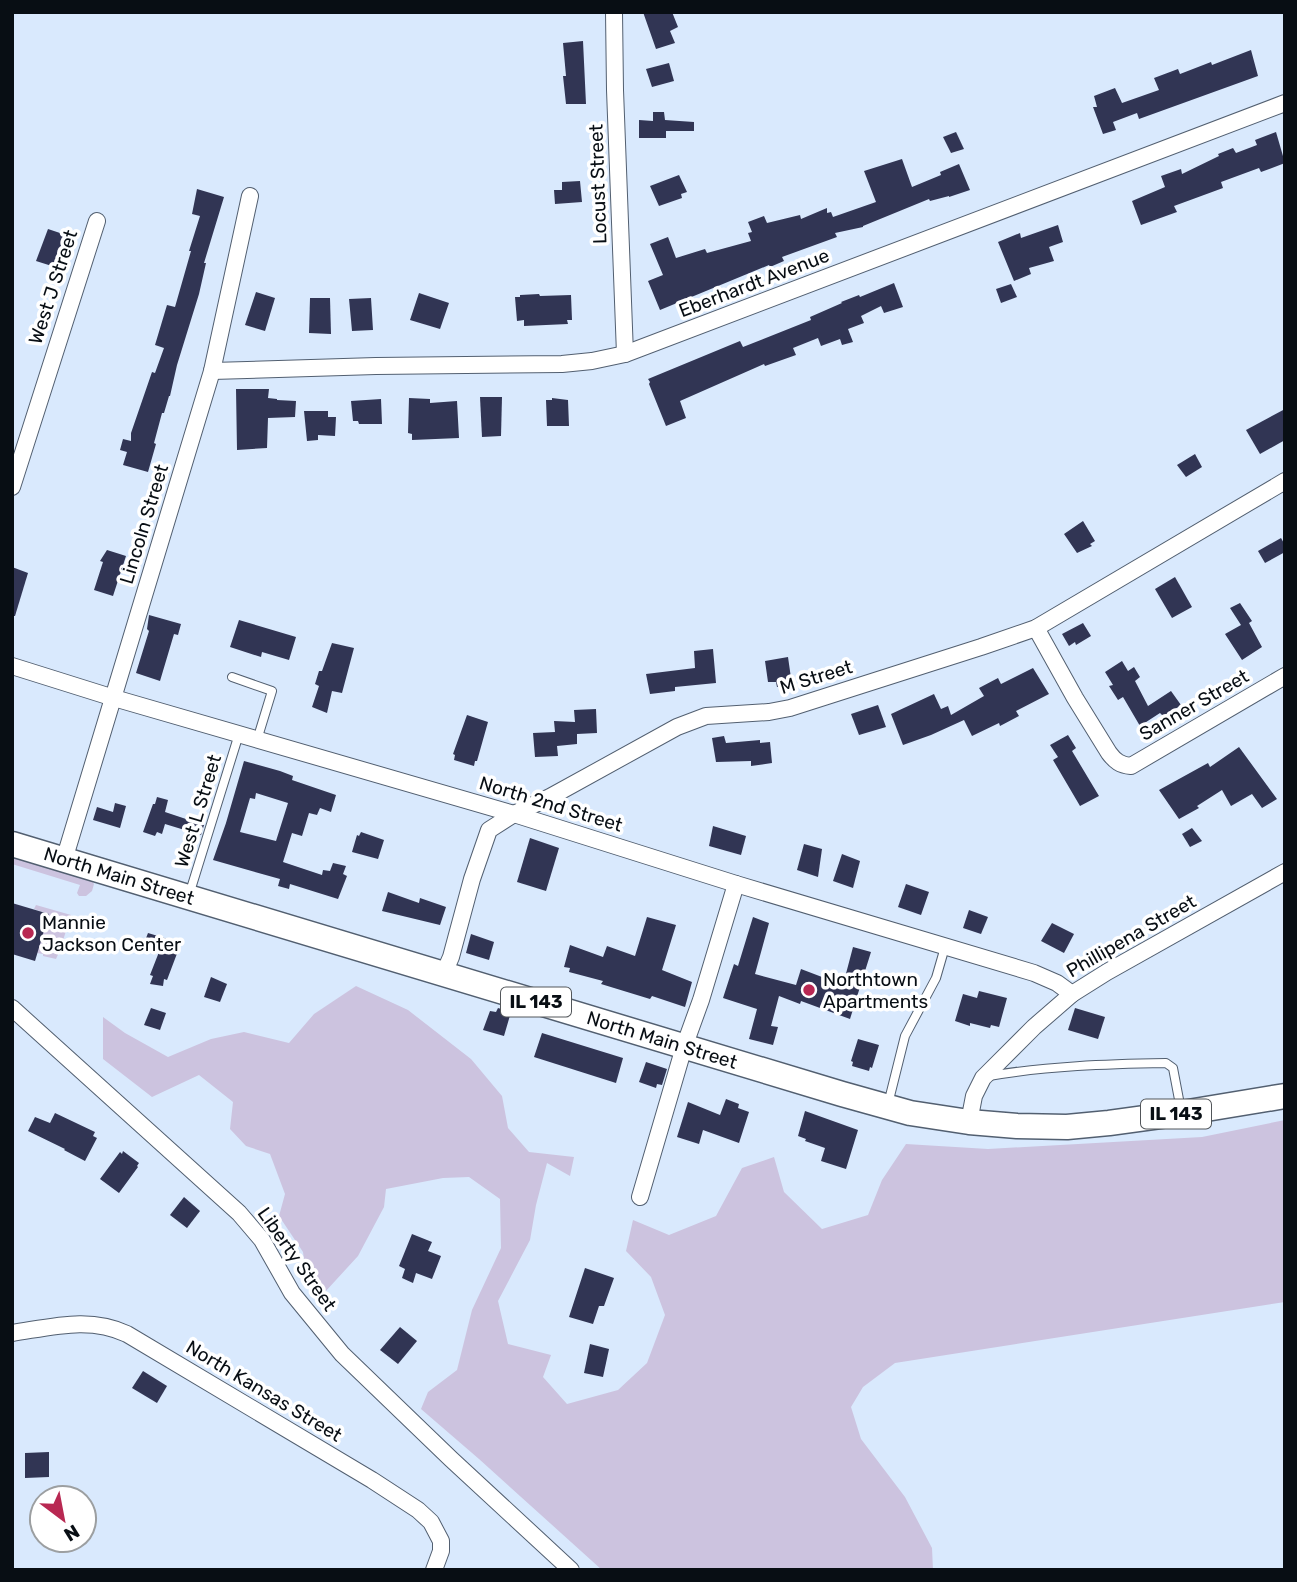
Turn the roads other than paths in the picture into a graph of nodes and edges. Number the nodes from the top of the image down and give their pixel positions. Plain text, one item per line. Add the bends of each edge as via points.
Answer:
1 (614, 12) edge
2 (1285, 103) edge
3 (250, 196) dead end
4 (97, 221) dead end
5 (625, 354) junction
6 (212, 371) junction
7 (1285, 481) edge
8 (12, 487) edge
9 (1036, 628) junction
10 (12, 666) edge
11 (1285, 676) edge
12 (232, 677) dead end
13 (114, 698) junction
14 (239, 734) junction
15 (257, 740) junction
16 (514, 814) junction
17 (12, 844) edge
18 (64, 859) junction
19 (1285, 872) edge
20 (736, 884) junction
21 (188, 897) junction
22 (945, 947) junction
23 (444, 974) junction
24 (1072, 994) junction
25 (12, 1008) edge
26 (684, 1046) junction
27 (983, 1078) junction
28 (1285, 1097) edge
29 (887, 1106) junction
30 (1182, 1113) junction
31 (969, 1122) junction
32 (640, 1197) dead end
33 (12, 1333) edge
34 (434, 1570) edge
35 (571, 1570) edge

1 - 5 street, Locust Street
2 - 5 street, Eberhardt Avenue
3 - 6 street, Lincoln Street
4 - 8 street, West J Street
5 - 6 street, Eberhardt Avenue via 562,364
6 - 13 street, Lincoln Street
7 - 9 street, M Street
9 - 11 street, Sanner Street via 1109,753 1122,765 1131,766
9 - 16 street, M Street via 790,708 694,719
10 - 13 street, North 2nd Street
12 - 15 lane via 272,691
13 - 14 street, North 2nd Street
13 - 18 street, Lincoln Street
14 - 15 street, North 2nd Street
14 - 21 lane, West L Street
15 - 16 street, North 2nd Street
16 - 20 street, North 2nd Street
16 - 23 street, M Street via 489,830
17 - 18 main road, North Main Street / IL 143
18 - 21 main road, North Main Street / IL 143
19 - 24 street, Phillipena Street
20 - 22 street, North 2nd Street
20 - 26 street
21 - 23 main road, North Main Street / IL 143
22 - 24 street, North 2nd Street via 1034,973
22 - 29 lane via 936,978 905,1036
23 - 26 main road, North Main Street / IL 143
24 - 27 street, Phillipena Street
25 - 35 street, Liberty Street via 239,1213 262,1240 292,1293 342,1354
26 - 29 main road, North Main Street / IL 143
26 - 32 street
27 - 30 lane via 1064,1067 1166,1063 1173,1068
27 - 31 street, Phillipena Street
28 - 30 main road, North Main Street / IL 143
29 - 31 main road, North Main Street / IL 143
30 - 31 main road, North Main Street / IL 143 via 1072,1127
33 - 34 street, North Kansas Street via 85,1323 127,1334 418,1510 442,1541

